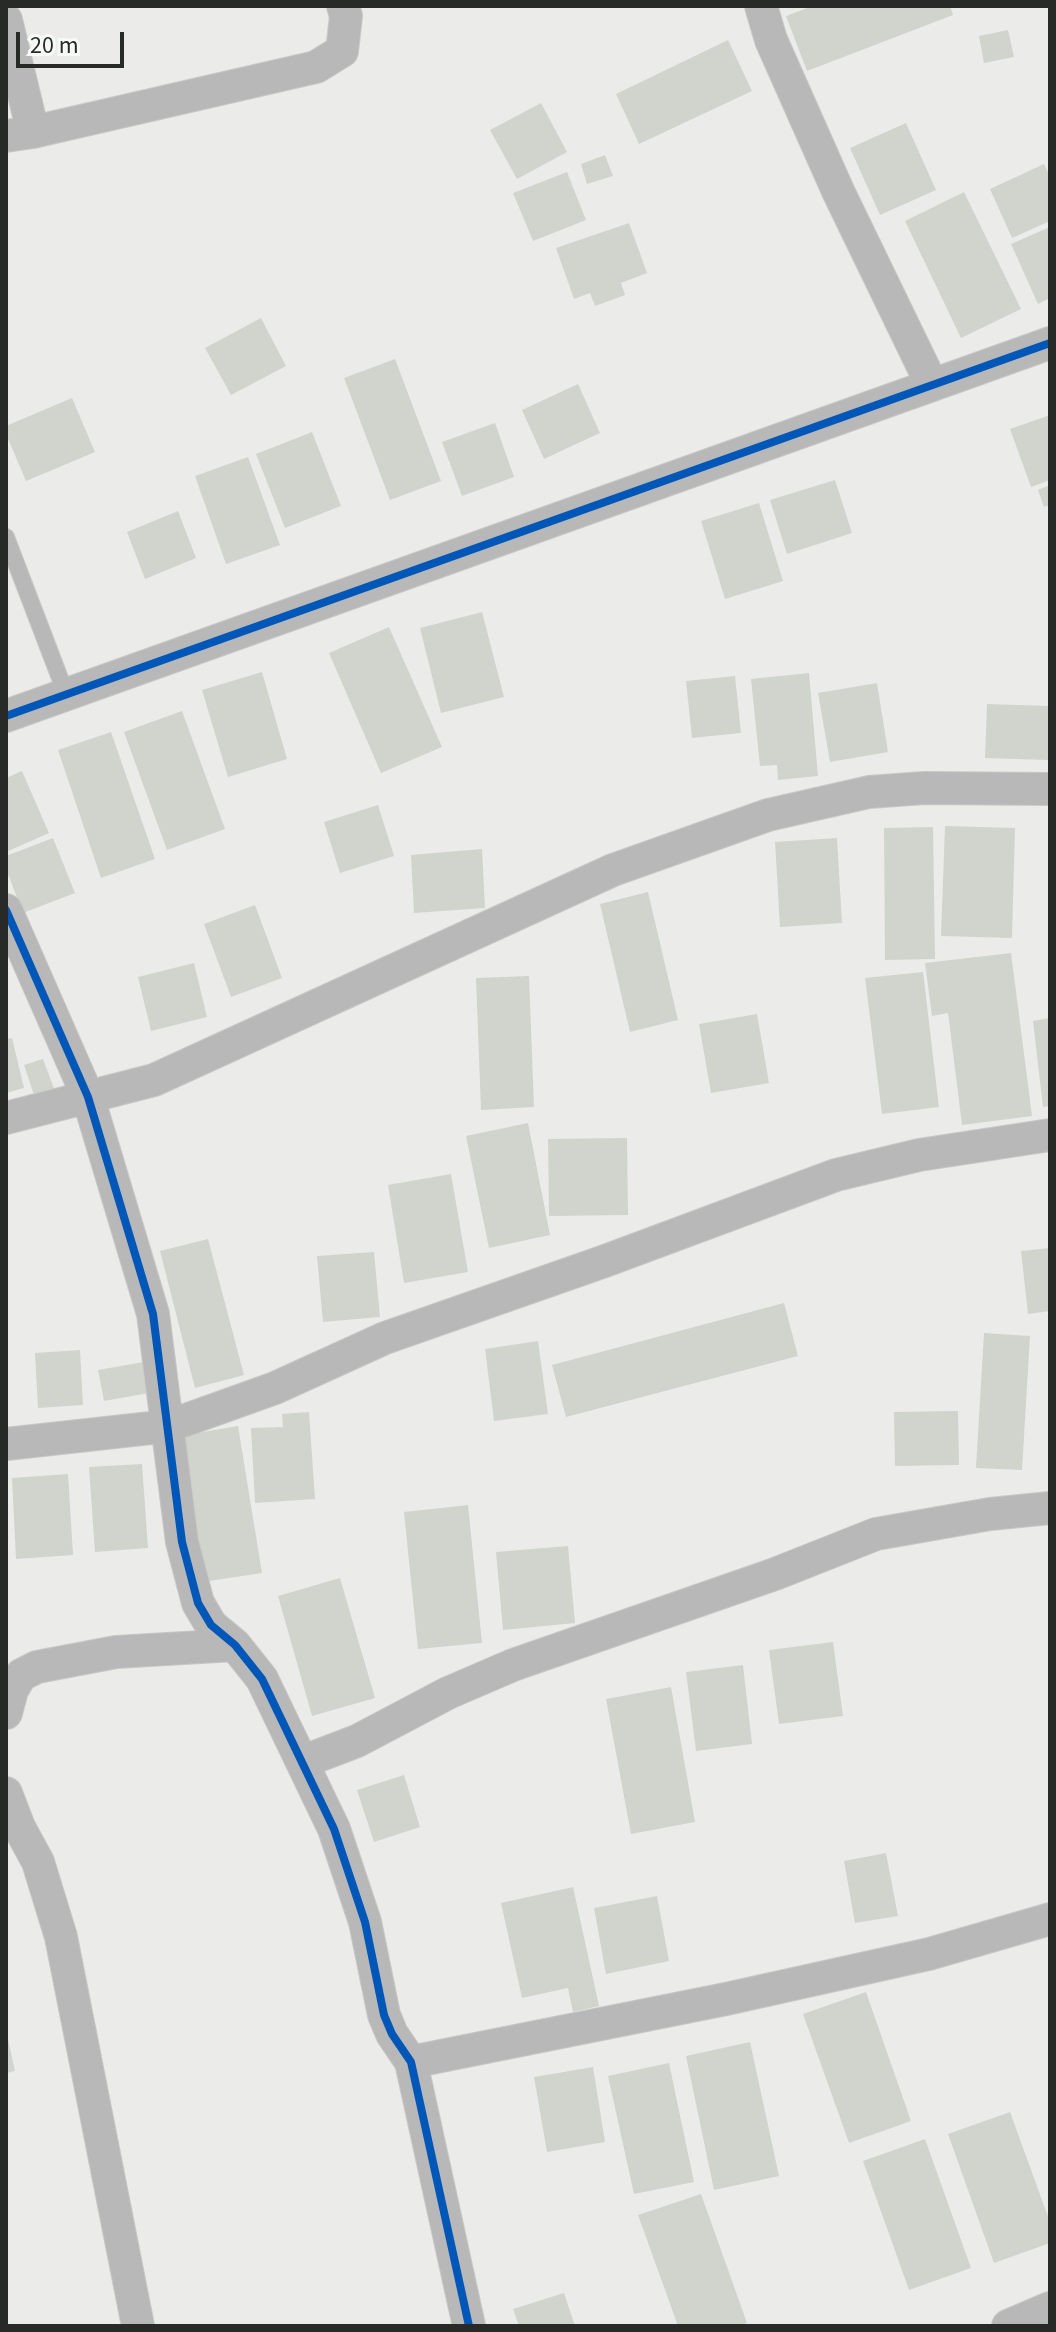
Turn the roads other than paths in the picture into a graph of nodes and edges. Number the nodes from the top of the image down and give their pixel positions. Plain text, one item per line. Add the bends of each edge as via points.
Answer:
1 (343, 6) edge
2 (761, 6) edge
3 (6, 20) edge
4 (19, 134) edge
5 (1050, 343) edge
6 (932, 385) junction
7 (6, 537) edge
8 (66, 694) junction
9 (6, 716) edge
10 (1050, 789) edge
11 (6, 910) edge
12 (88, 1097) junction
13 (6, 1118) edge
14 (1050, 1135) edge
15 (169, 1426) junction
16 (6, 1444) edge
17 (1050, 1508) edge
18 (235, 1645) junction
19 (6, 1713) edge
20 (302, 1762) junction
21 (6, 1793) edge
22 (1050, 1919) edge
23 (411, 2062) junction
24 (1050, 2308) edge
25 (138, 2326) edge
26 (469, 2326) edge
27 (1008, 2326) edge

1 - 4 street via 342,51 316,67
2 - 6 street via 838,191
3 - 4 street
5 - 6 street
6 - 8 street
7 - 8 lane
8 - 9 street
10 - 12 street via 869,792 768,815 613,870 154,1080
11 - 12 street
12 - 13 street
12 - 15 street via 153,1314
14 - 15 street via 919,1155 836,1175 385,1338 275,1388
15 - 16 street
15 - 18 street via 182,1542 198,1603 211,1625
17 - 20 street via 876,1534 513,1665
18 - 19 street via 116,1652 37,1667 21,1675
18 - 20 street via 262,1679
20 - 23 street via 334,1829 365,1922 384,2015
21 - 25 street via 38,1862 61,1937
22 - 23 street via 898,1961
23 - 26 street
24 - 27 street

